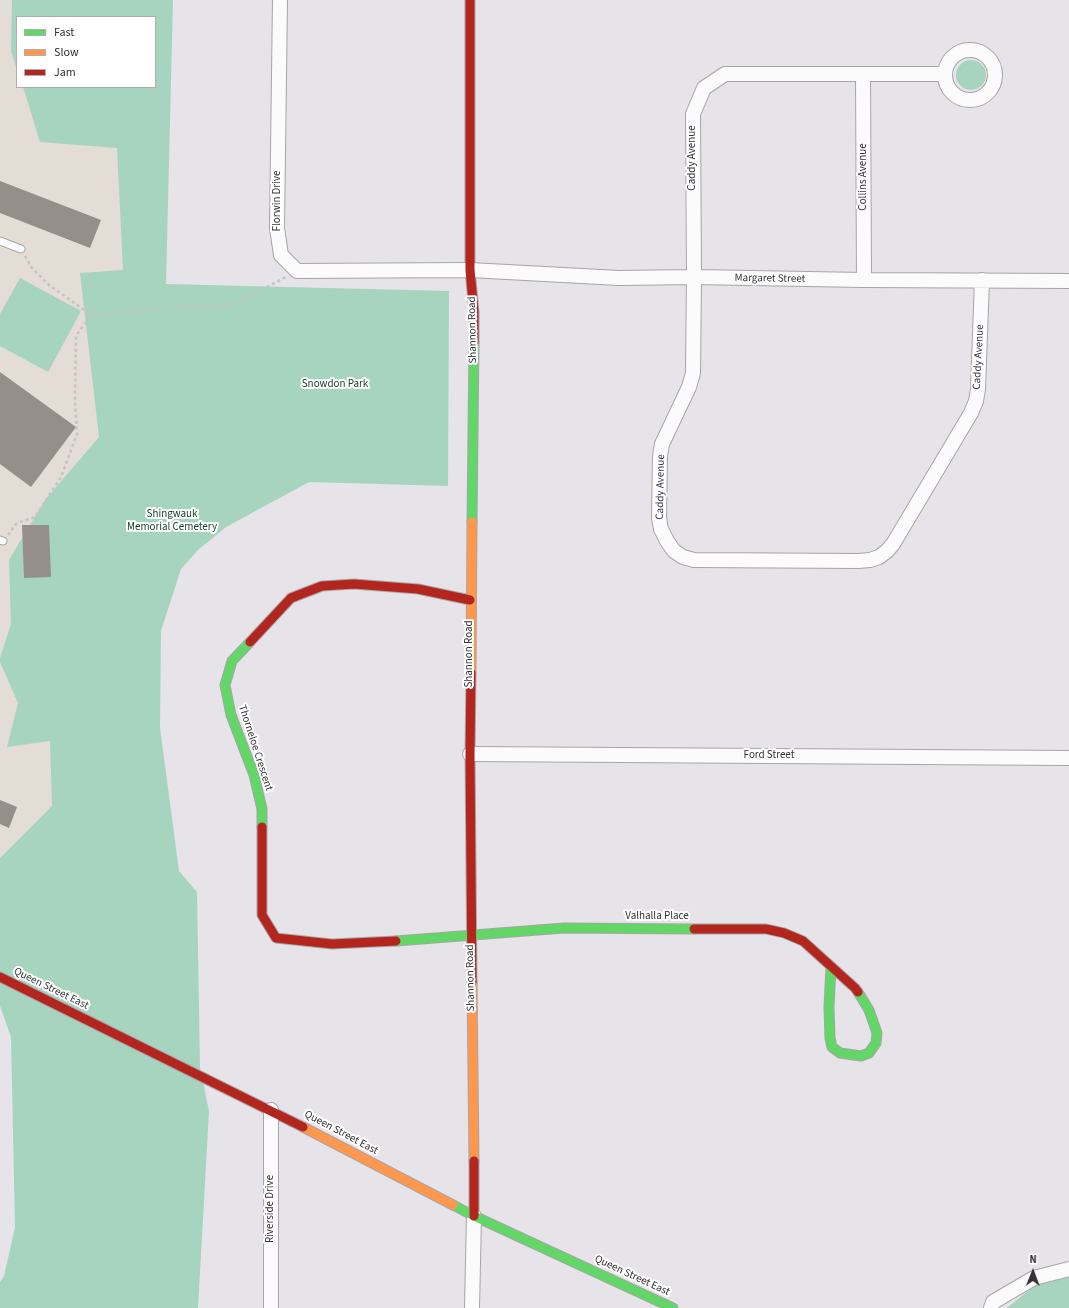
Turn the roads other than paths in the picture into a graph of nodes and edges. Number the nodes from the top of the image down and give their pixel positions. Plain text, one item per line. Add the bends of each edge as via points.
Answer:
1 (280, 0) edge
2 (470, 0) edge
3 (863, 74) junction
4 (945, 74) dead end
5 (0, 241) edge
6 (21, 249) road end
7 (470, 270) junction
8 (694, 277) junction
9 (864, 280) junction
10 (982, 280) junction
11 (1069, 280) edge
12 (470, 600) junction
13 (470, 754) junction
14 (1069, 758) edge
15 (470, 936) junction
16 (831, 967) junction
17 (0, 977) edge
18 (271, 1110) junction
19 (474, 1216) junction
20 (1069, 1269) edge
21 (270, 1308) edge
22 (472, 1308) edge
23 (673, 1308) edge
24 (991, 1308) edge

1 - 7 street, Florwin Drive via 277,228 281,255 297,271
2 - 7 street, Shannon Road
3 - 4 street, Caddy Avenue
3 - 8 street, Caddy Avenue via 725,74 704,88 693,114
3 - 9 street, Collins Avenue
5 - 6 lane
7 - 8 street, Margaret Street via 619,278
7 - 12 street, Shannon Road via 474,312
8 - 9 street, Margaret Street
8 - 10 street, Caddy Avenue via 693,373 662,444 659,518 666,541 674,551 694,560 858,561 879,557 887,551 976,401
9 - 10 street, Margaret Street
10 - 11 street, Margaret Street
12 - 13 street, Shannon Road
12 - 15 street, Thorneloe Crescent via 418,589 354,584 322,586 291,598 232,661 225,685 231,715 254,775 262,809 262,914 276,938 332,944
13 - 14 street, Ford Street
13 - 15 street, Shannon Road
15 - 16 street, Valhalla Place via 564,928 766,929 803,941
15 - 19 street, Shannon Road
16 - 16 street, Valhalla Place via 829,1007 832,1046 840,1053 861,1056 869,1053 876,1043 877,1033 869,1010 855,988
17 - 18 street, Queen Street East
18 - 19 street, Queen Street East
18 - 21 street, Riverside Drive
19 - 22 street, Shannon Road
19 - 23 street, Queen Street East
20 - 24 street via 1034,1278 993,1302

